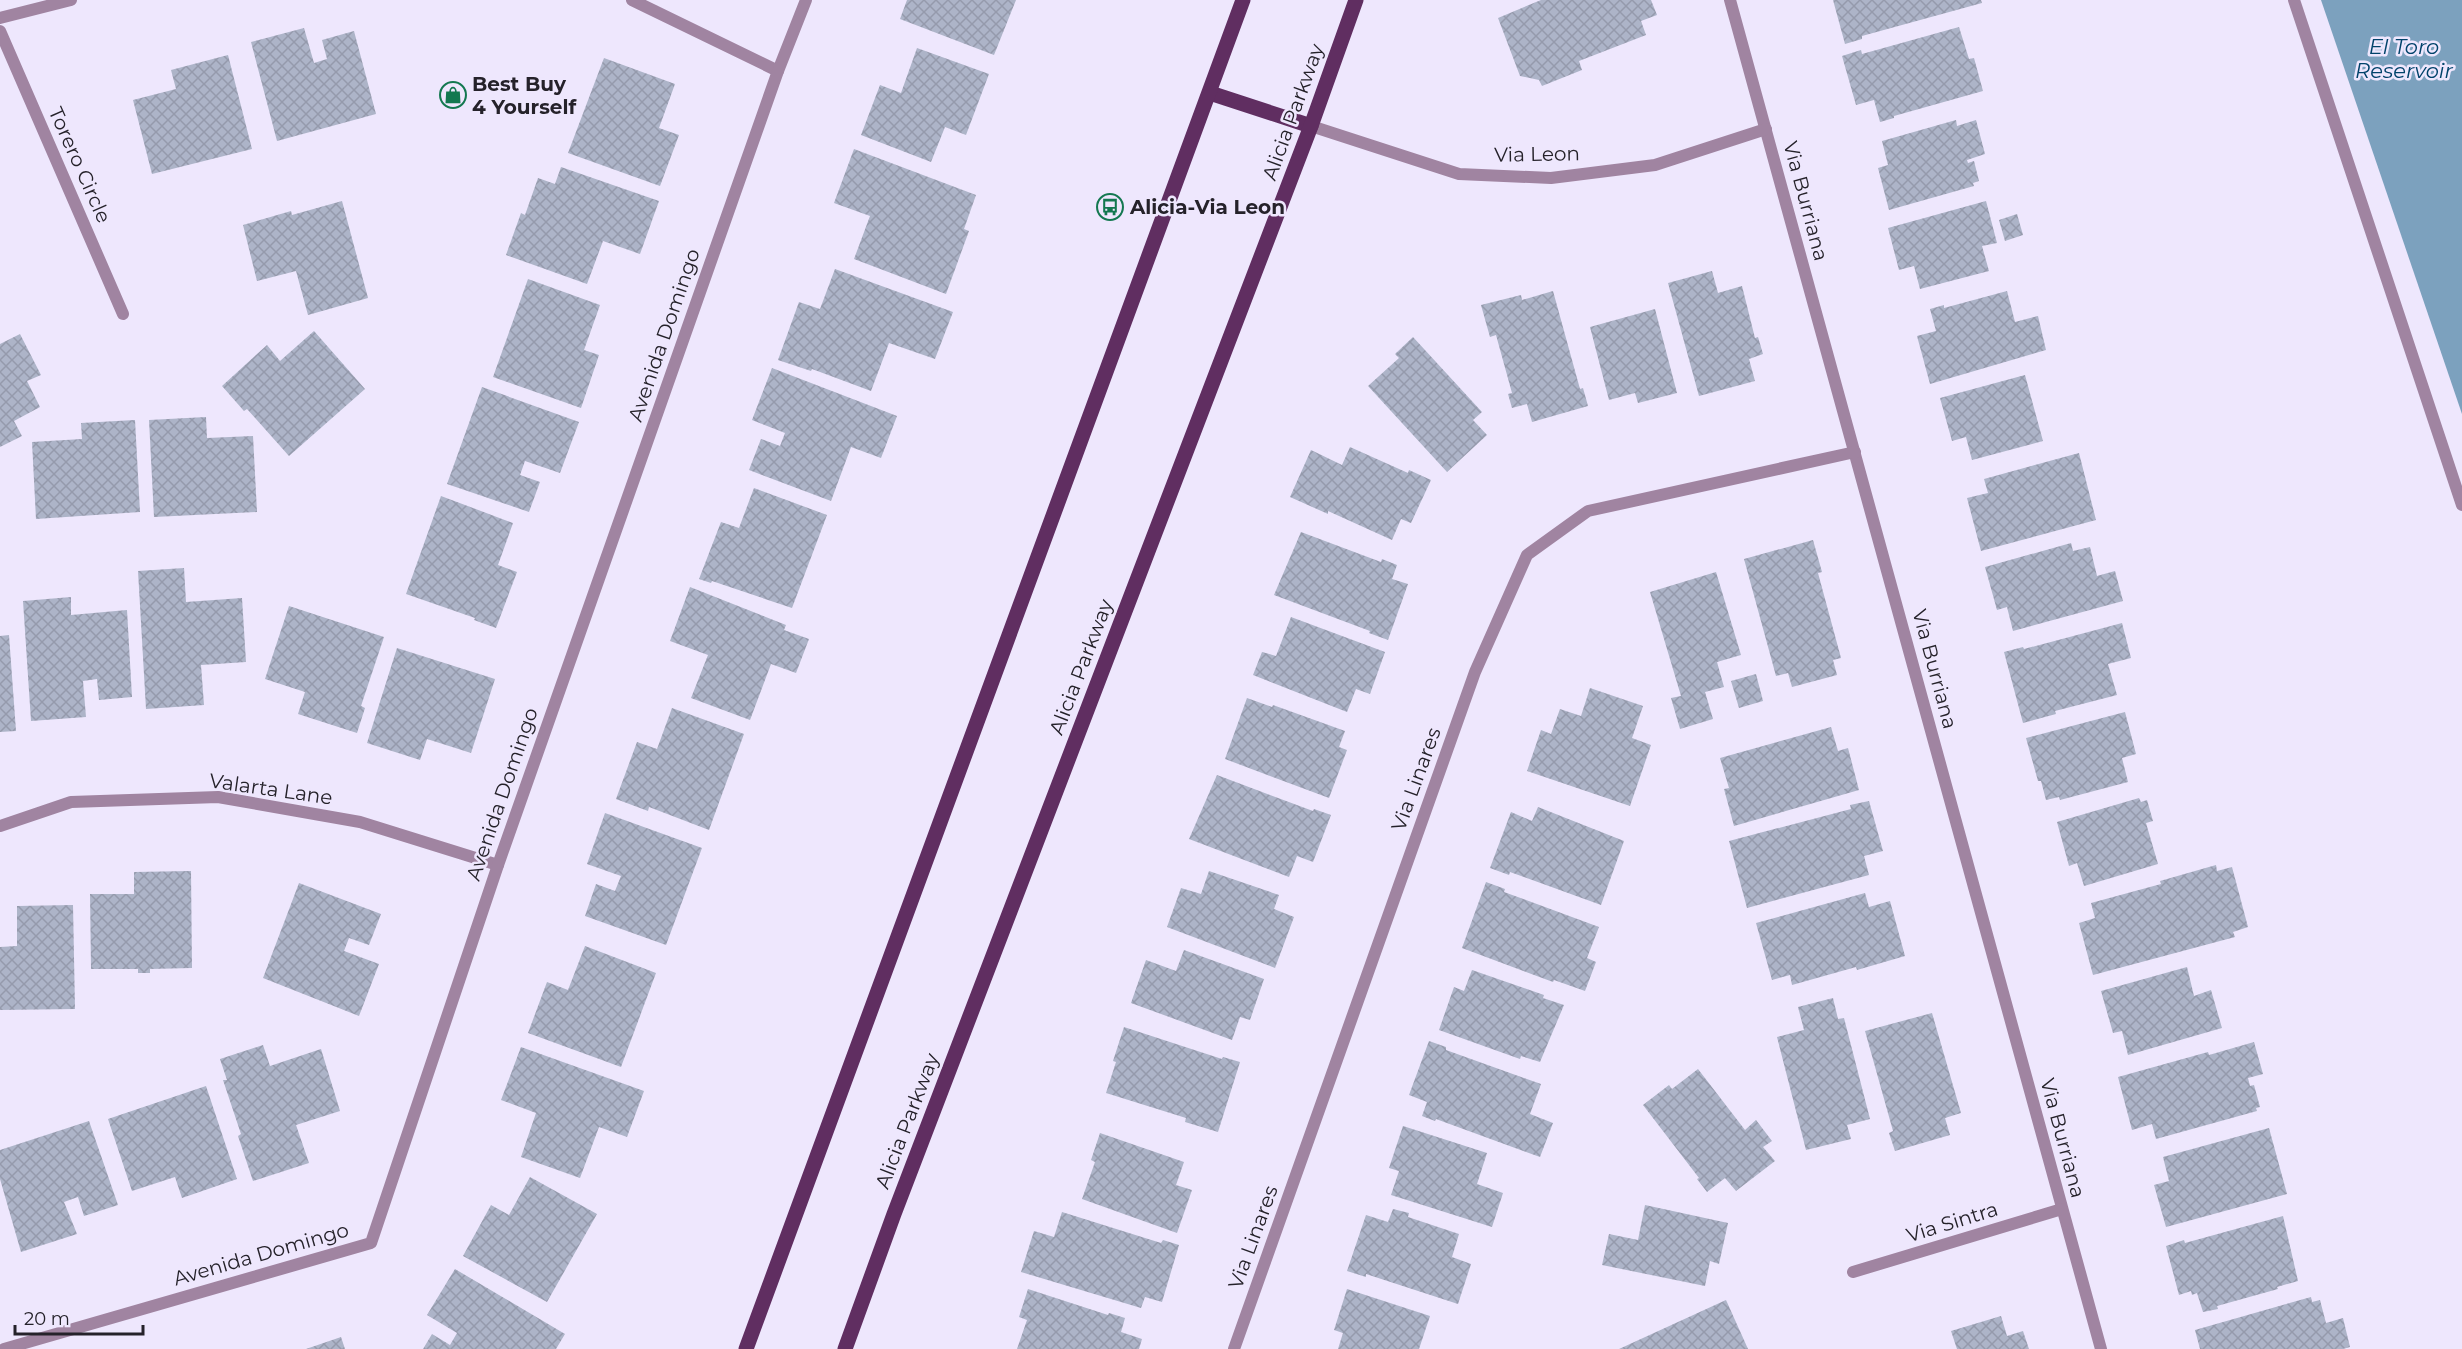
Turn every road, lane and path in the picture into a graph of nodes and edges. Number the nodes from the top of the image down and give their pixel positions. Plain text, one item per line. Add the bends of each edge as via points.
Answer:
1 (71, 0) edge
2 (632, 0) edge
3 (806, 0) edge
4 (1243, 0) edge
5 (1356, 0) edge
6 (1730, 0) edge
7 (2295, 0) edge
8 (0, 18) edge
9 (0, 31) edge
10 (778, 71) junction
11 (1210, 93) junction
12 (1311, 126) junction
13 (1766, 129) junction
14 (123, 314) dead end
15 (1855, 452) junction
16 (2462, 505) edge
17 (0, 826) edge
18 (498, 865) junction
19 (2062, 1209) junction
20 (1853, 1272) dead end
21 (4, 1349) edge
22 (746, 1349) edge
23 (844, 1349) edge
24 (1234, 1349) edge
25 (2101, 1349) edge

1 - 8 street
2 - 10 street
3 - 10 street, Avenida Domingo
4 - 11 main road
5 - 12 main road, Alicia Parkway
6 - 13 street, Via Burriana
7 - 16 street
9 - 14 street, Torero Circle
10 - 18 street, Avenida Domingo
11 - 12 main road
11 - 22 main road
12 - 13 street, Via Leon via 1459,174 1551,178 1655,165
12 - 23 main road, Alicia Parkway
13 - 15 street, Via Burriana
15 - 19 street, Via Burriana
15 - 24 street, Via Linares via 1588,511 1527,555 1475,672
17 - 18 street, Valarta Lane via 71,802 218,797 360,822
18 - 21 street, Avenida Domingo via 370,1243
19 - 20 street, Via Sintra
19 - 25 street, Via Burriana

